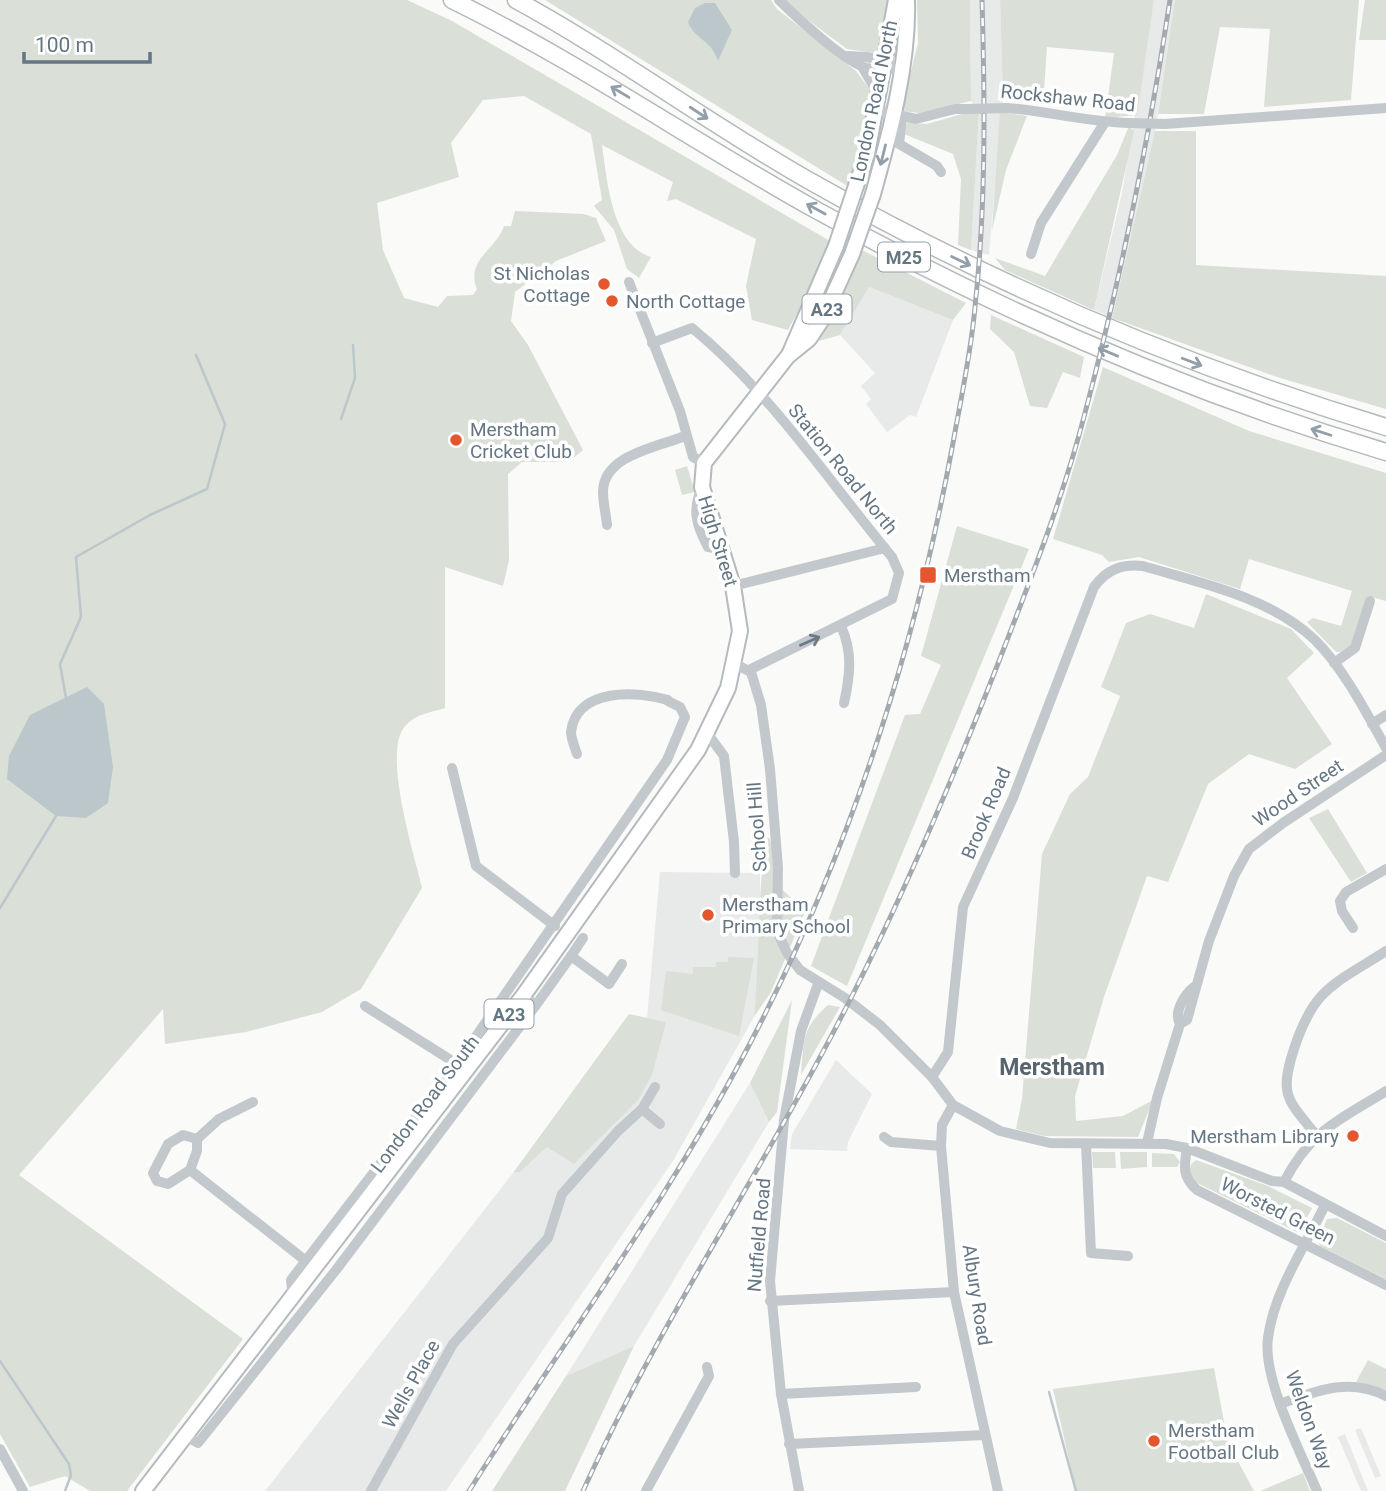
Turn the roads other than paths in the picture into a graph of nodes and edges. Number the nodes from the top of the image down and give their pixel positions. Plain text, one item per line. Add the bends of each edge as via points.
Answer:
1 (452, 0) edge
2 (516, 0) edge
3 (779, 0) edge
4 (895, 0) edge
5 (907, 0) edge
6 (848, 56) junction
7 (883, 65) junction
8 (863, 68) junction
9 (900, 68) junction
10 (878, 94) junction
11 (1386, 107) edge
12 (875, 110) junction
13 (897, 117) junction
14 (1105, 122) junction
15 (941, 172) dead end
16 (1031, 254) dead end
17 (629, 282) dead end
18 (652, 343) junction
19 (788, 356) junction
20 (760, 395) junction
21 (1386, 427) edge
22 (685, 436) junction
23 (1386, 452) edge
24 (704, 463) junction
25 (607, 525) dead end
26 (885, 548) junction
27 (733, 586) junction
28 (1370, 601) dead end
29 (841, 626) junction
30 (1334, 663) junction
31 (742, 667) junction
32 (844, 703) dead end
33 (1386, 715) edge
34 (1373, 724) junction
35 (707, 733) junction
36 (1386, 748) edge
37 (577, 754) dead end
38 (1386, 755) edge
39 (452, 768) dead end
40 (1386, 869) edge
41 (735, 873) dead end
42 (555, 926) junction
43 (1353, 928) dead end
44 (583, 938) dead end
45 (1386, 951) edge
46 (571, 956) junction
47 (622, 964) dead end
48 (529, 975) junction
49 (818, 984) junction
50 (523, 996) junction
51 (536, 1005) junction
52 (365, 1006) dead end
53 (457, 1064) junction
54 (932, 1077) junction
55 (655, 1087) dead end
56 (1386, 1091) edge
57 (253, 1102) dead end
58 (953, 1105) junction
59 (642, 1109) junction
60 (660, 1124) dead end
61 (1316, 1135) junction
62 (884, 1137) dead end
63 (197, 1139) junction
64 (1147, 1143) junction
65 (1086, 1144) junction
66 (941, 1146) junction
67 (1187, 1148) junction
68 (190, 1170) junction
69 (1283, 1182) junction
70 (1325, 1205) junction
71 (1386, 1236) edge
72 (1306, 1244) junction
73 (1128, 1256) dead end
74 (306, 1261) junction
75 (1386, 1285) edge
76 (954, 1292) junction
77 (293, 1298) junction
78 (770, 1301) junction
79 (707, 1367) dead end
80 (916, 1387) dead end
81 (781, 1394) junction
82 (1386, 1396) edge
83 (1280, 1404) junction
84 (184, 1435) junction
85 (985, 1435) junction
86 (789, 1444) junction
87 (0, 1449) edge
88 (23, 1491) edge
89 (143, 1491) edge
90 (371, 1491) edge
91 (646, 1491) edge
92 (799, 1491) edge
93 (998, 1491) edge
94 (1317, 1491) edge

23 -> 1 highway, M25 via 1178,381 960,285 815,209 559,56
2 -> 21 highway, M25 via 787,168 963,262 1167,353
3 - 6 street
4 - 7 main road, London Road North / A23
5 - 9 main road, London Road North / A23
6 - 7 street
6 - 8 street
7 - 8 street
7 - 9 street
7 - 10 main road, London Road North / A23
8 - 10 street
9 - 13 main road, London Road North / A23
10 - 12 main road, London Road North / A23
11 - 14 street, Rockshaw Road, bridge via 1165,124
12 - 13 street, Rockshaw Road
12 - 19 main road, London Road North / A23, bridge via 836,246
13 - 14 street, Rockshaw Road, bridge via 925,119 955,109 1007,108
13 - 15 street via 900,144
13 -> 19 main road, London Road North / A23, bridge via 852,254 823,318 809,339
14 - 16 street via 1041,223
17 - 18 street
18 - 20 street, Station Road North via 692,328
18 - 22 street via 680,411
19 - 20 main road, London Road North / A23
20 - 24 main road, A23
20 - 26 street, Station Road North
22 - 24 street via 693,457
22 - 25 street via 616,462 603,490
24 - 27 main road, High Street / A23 via 702,487
26 - 27 street
26 - 29 street, Station Road North via 897,567 892,598
27 - 31 main road, High Street / A23
28 - 30 street via 1355,648
31 -> 29 street
29 - 32 street via 850,656
30 - 34 street
30 - 54 street, Brook Road via 1292,621 1258,603 1143,566 1109,571 1094,587 1013,798 963,907 948,1054
31 - 35 main road, London Road South / A23
31 - 49 street, School Hill via 761,705 770,769 778,868 777,931 800,970
33 - 34 street
34 - 36 street
35 - 41 street via 724,756
35 - 48 main road, London Road South / A23 via 663,802
37 - 42 street, London Road South via 571,733 579,713 608,695 668,700 680,707 685,717 667,761
38 - 64 street, Wood Street via 1249,849 1234,877 1194,987 1186,993 1176,1019 1180,1024
39 - 42 street via 476,866
40 - 43 street via 1346,892 1340,901
42 - 48 street, London Road South
44 - 46 street
45 - 61 street via 1325,990 1300,1026 1284,1079 1290,1103
46 - 47 street via 609,984
46 - 51 street
48 - 50 main road, London Road South / A23
48 - 53 street, London Road South
49 - 54 street, School Hill via 880,1025
49 - 78 street, Nutfield Road via 801,1031 784,1120
50 - 51 street
50 - 77 main road, London Road South / A23
51 - 84 street, London Road South via 336,1270 198,1443
52 - 53 street
53 - 74 street, London Road South
54 - 58 street, School Hill
55 - 59 street
56 - 61 street
57 - 63 street via 219,1119
58 - 65 street via 1017,1136
58 - 66 street, Albury Road via 942,1125
59 - 60 street
59 - 90 street, Wells Place via 562,1194 548,1238 453,1344
61 - 69 street via 1301,1150
62 - 66 street via 891,1142
63 - 68 street
63 - 68 street via 183,1135 168,1144 153,1173 157,1181 168,1184
64 - 65 street
64 - 67 street
65 - 73 street via 1091,1253
66 - 76 street, Albury Road
67 - 69 street
67 - 72 street, Worsted Green via 1185,1180 1197,1190
68 - 74 street
69 - 70 street
70 - 71 street
70 - 72 street, Weldon Way
72 - 75 street, Worsted Green
72 - 83 street, Weldon Way via 1285,1285 1268,1339
74 - 77 street, London Road South via 291,1280
76 - 78 street
76 - 85 street, Albury Road
77 - 84 main road, London Road South / A23
78 - 81 street, Nutfield Road
79 - 91 street via 709,1376
80 - 81 street
81 - 86 street, Nutfield Road
82 - 83 street via 1352,1385 1327,1387
83 - 94 street, Weldon Way
84 - 89 main road, London Road South / A23
85 - 86 street
85 - 93 street, Albury Road
86 - 92 street, Nutfield Road
87 - 88 street

